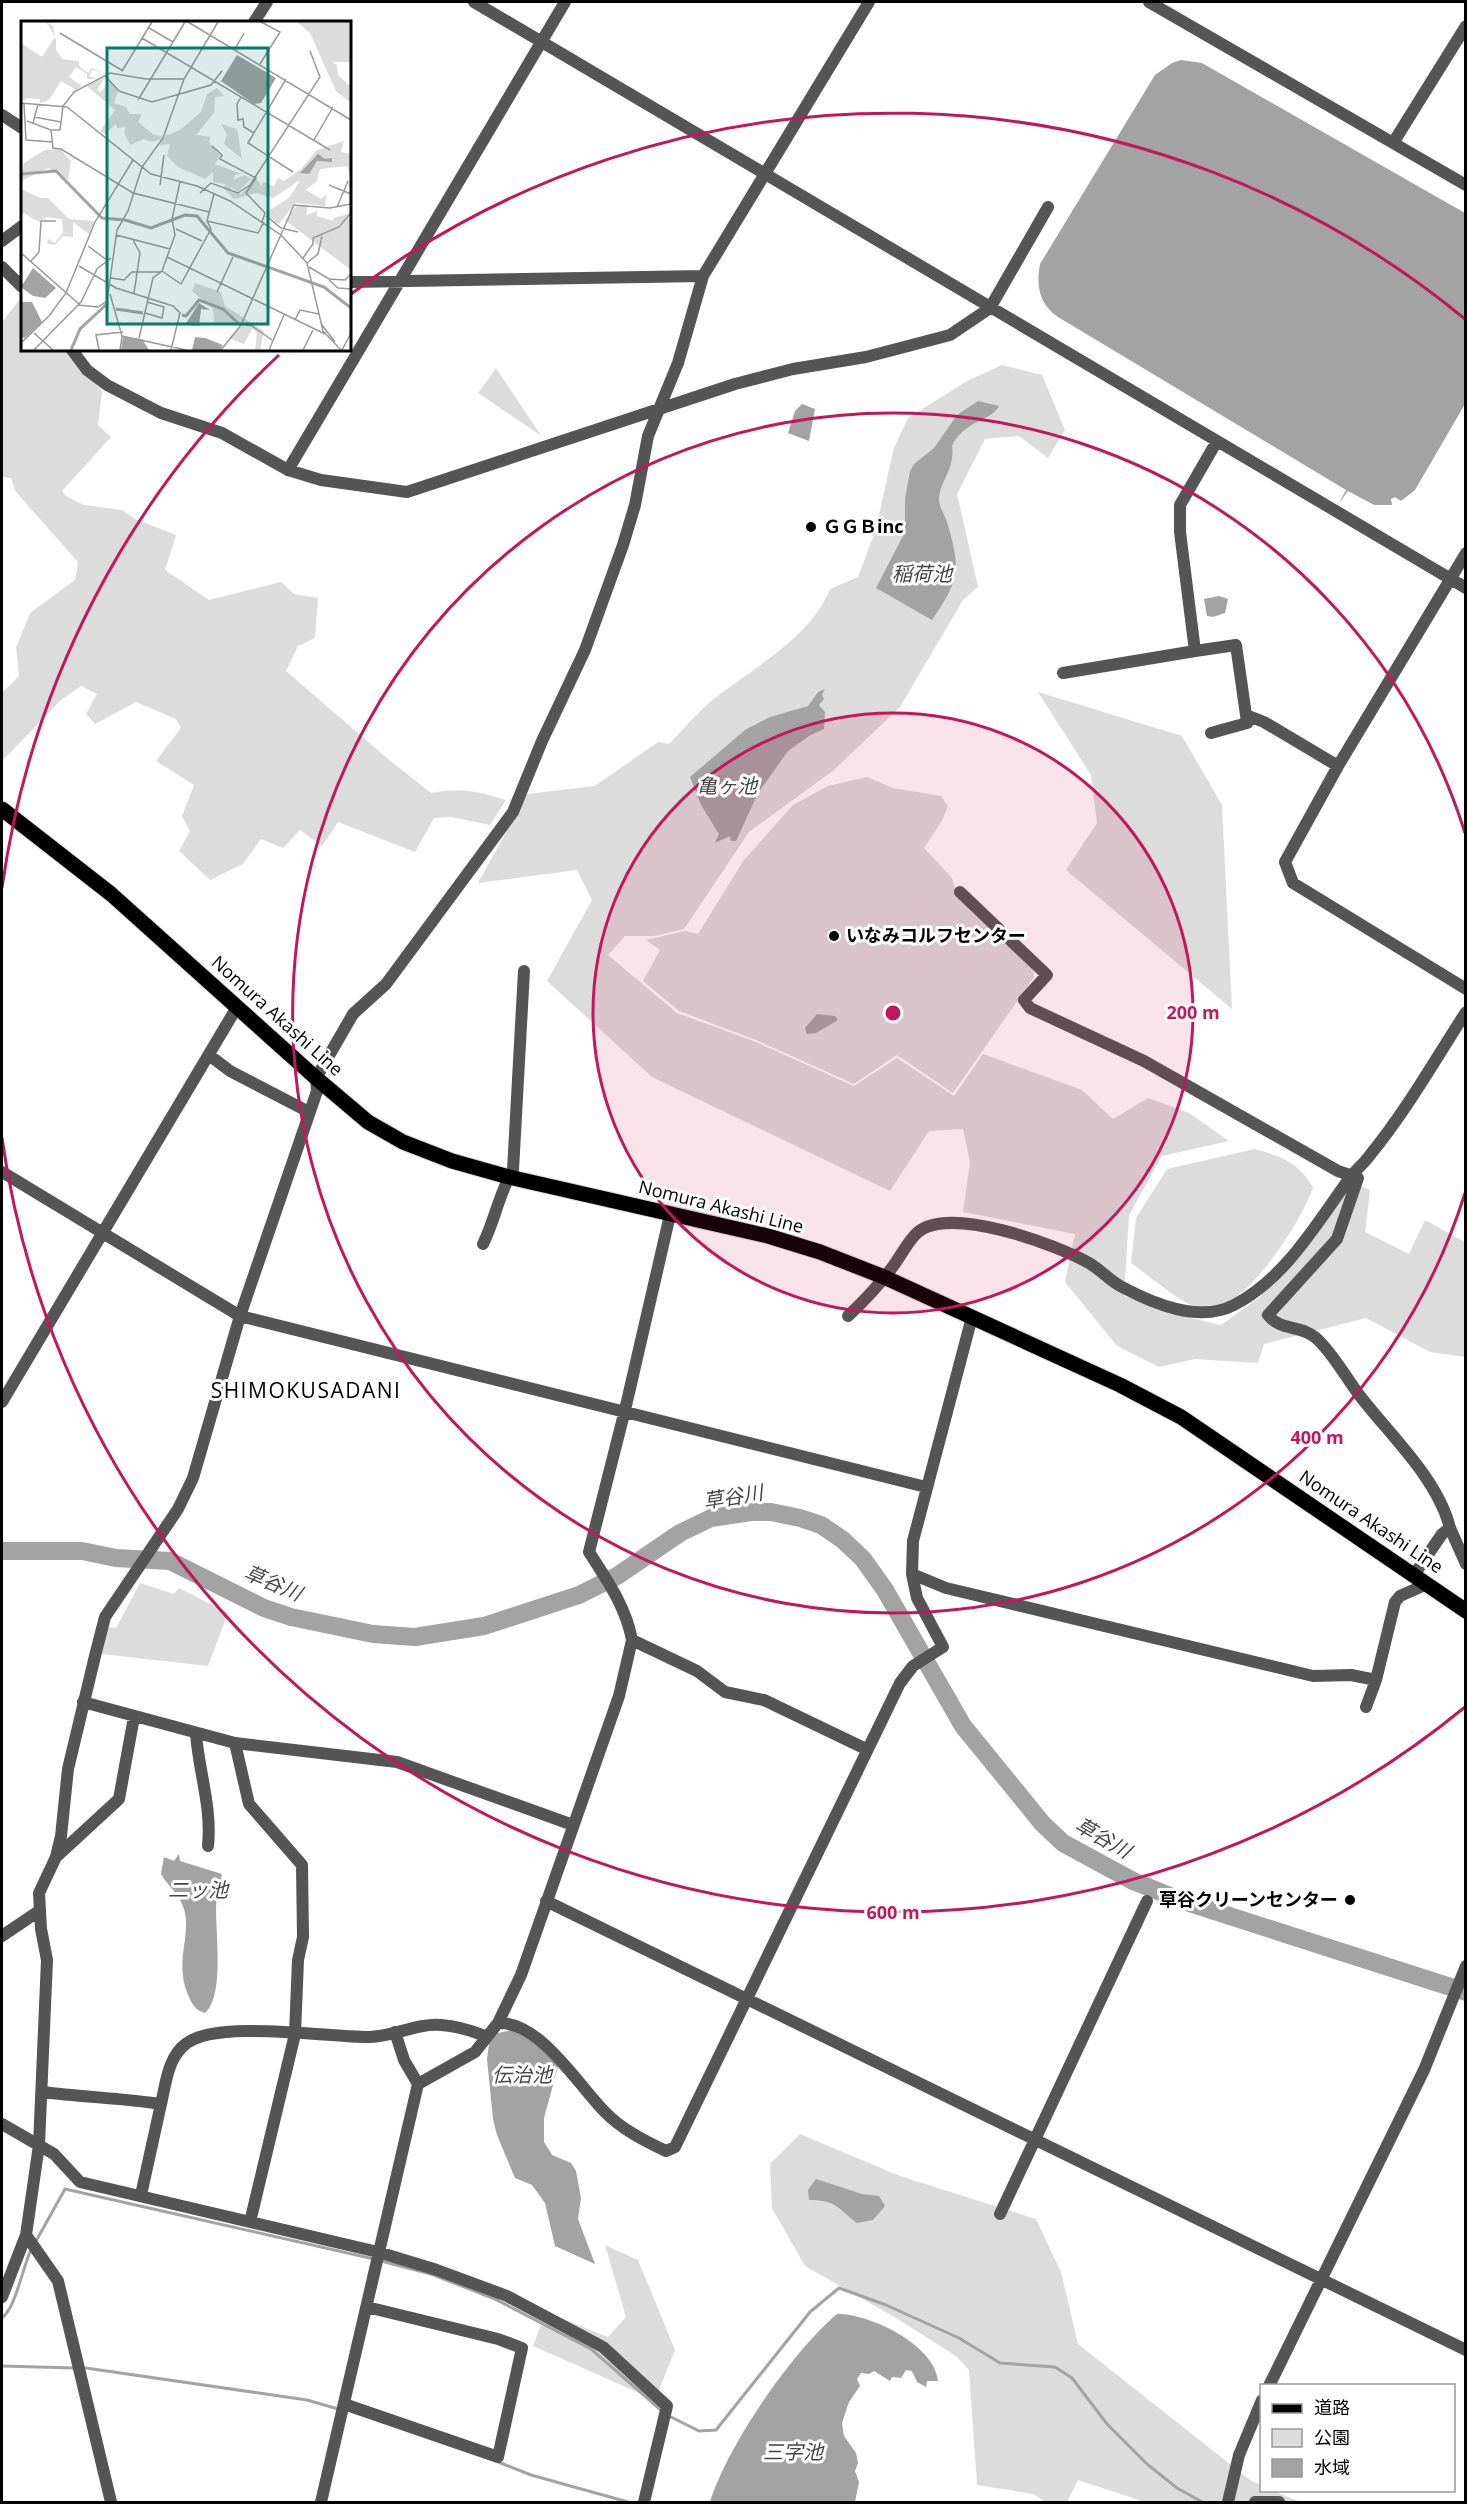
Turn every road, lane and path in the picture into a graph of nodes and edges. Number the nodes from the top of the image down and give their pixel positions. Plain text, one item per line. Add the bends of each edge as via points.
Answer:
1 (267, 2) edge
2 (474, 2) edge
3 (565, 2) edge
4 (869, 2) edge
5 (1149, 2) edge
6 (1166, 6) edge
7 (255, 21) edge
8 (1466, 26) edge
9 (542, 42) junction
10 (2, 115) edge
11 (21, 127) edge
12 (1393, 143) junction
13 (765, 174) junction
14 (1466, 185) edge
15 (1048, 207) dead end
16 (21, 227) edge
17 (2, 241) edge
18 (2, 267) edge
19 (703, 276) junction
20 (351, 282) edge
21 (397, 283) junction
22 (21, 286) edge
23 (990, 308) junction
24 (73, 351) edge
25 (658, 411) junction
26 (1217, 441) junction
27 (288, 470) junction
28 (1466, 553) edge
29 (1450, 579) junction
30 (1466, 588) edge
31 (1195, 651) junction
32 (1063, 673) dead end
33 (1246, 715) junction
34 (1211, 733) dead end
35 (1338, 766) junction
36 (2, 809) edge
37 (960, 892) dead end
38 (524, 971) dead end
39 (1466, 989) edge
40 (237, 1007) junction
41 (1466, 1012) edge
42 (209, 1055) junction
43 (316, 1078) junction
44 (309, 1112) junction
45 (2, 1172) edge
46 (1351, 1175) junction
47 (509, 1178) junction
48 (670, 1215) junction
49 (101, 1233) junction
50 (483, 1244) dead end
51 (884, 1278) junction
52 (240, 1316) junction
53 (848, 1316) dead end
54 (972, 1317) junction
55 (2, 1402) edge
56 (625, 1410) junction
57 (926, 1487) junction
58 (1450, 1527) junction
59 (1466, 1564) edge
60 (912, 1574) junction
61 (1421, 1580) junction
62 (1464, 1607) edge
63 (632, 1640) junction
64 (1376, 1680) junction
65 (83, 1702) junction
66 (1366, 1707) dead end
67 (134, 1717) junction
68 (196, 1734) junction
69 (235, 1743) junction
70 (866, 1749) junction
71 (573, 1825) junction
72 (208, 1846) dead end
73 (56, 1857) junction
74 (546, 1901) junction
75 (1147, 1901) dead end
76 (39, 1911) junction
77 (3, 1932) edge
78 (1464, 1970) edge
79 (745, 1999) junction
80 (498, 2023) junction
81 (395, 2032) junction
82 (295, 2034) junction
83 (484, 2036) junction
84 (418, 2085) junction
85 (43, 2092) junction
86 (161, 2104) junction
87 (2, 2124) edge
88 (1034, 2139) junction
89 (39, 2145) junction
90 (141, 2195) junction
91 (1000, 2214) dead end
92 (250, 2222) junction
93 (26, 2235) junction
94 (378, 2252) junction
95 (1322, 2279) junction
96 (2, 2297) edge
97 (367, 2307) junction
98 (1466, 2350) edge
99 (1270, 2384) edge
100 (344, 2404) junction
101 (1260, 2405) edge
102 (111, 2502) edge
103 (321, 2502) edge
104 (644, 2502) edge
105 (1228, 2502) edge
106 (1255, 2502) edge
107 (1279, 2502) edge

1 - 7 street
2 - 9 street
3 - 9 street
4 - 13 street
5 - 6 street
6 - 12 street
8 - 12 street
9 - 13 street
9 - 21 street
10 - 11 street
12 - 14 street
13 - 19 street
13 - 23 street
15 - 23 street
16 - 17 street
18 - 22 street
19 - 21 street
19 - 25 street via 678,363
20 - 21 street
21 - 27 street
23 - 25 street via 950,335 933,341 824,366 793,369
23 - 26 street
24 - 27 street via 87,370 107,385 162,413 222,433
25 - 27 street via 408,492 321,480
25 - 43 street via 648,436 629,525 585,650 513,812 386,984 353,1014
26 - 29 street
26 - 31 street via 1180,506
28 - 29 street
29 - 30 street
29 - 35 street
31 - 32 street
31 - 33 street via 1236,645
33 - 34 street via 1247,723
33 - 35 street
35 - 39 street via 1285,862 1293,884
36 - 40 main road, Nomura Akashi Line via 111,894
37 - 46 street via 1047,975 1024,1000 1030,1008 1144,1061
38 - 47 street via 513,1170
40 - 42 street
40 - 43 main road, Nomura Akashi Line
41 - 46 street via 1370,1156
42 - 44 street via 230,1071
42 - 49 street
43 - 44 street via 317,1091
43 - 47 main road, Nomura Akashi Line via 369,1122 403,1142
44 - 52 street
45 - 49 street
46 - 51 street via 1306,1240 1265,1283 1233,1306 1213,1311 1179,1310 1120,1287 1091,1264 1069,1253 978,1225 949,1222 918,1232
46 - 58 street via 1358,1178 1337,1239 1268,1315 1274,1323 1315,1336 1404,1448 1439,1499
47 - 48 main road, Nomura Akashi Line
47 - 50 street
48 - 51 main road, Nomura Akashi Line via 768,1236
48 - 56 street
49 - 52 street
49 - 55 street
51 - 53 street
51 - 54 main road, Nomura Akashi Line
52 - 56 street
52 - 65 street via 193,1478 178,1509 105,1617
54 - 57 street
54 - 61 main road, Nomura Akashi Line via 1181,1417
56 - 57 street
56 - 63 street via 589,1552 619,1601
57 - 60 street via 913,1541
58 - 59 street
58 - 61 street via 1442,1534
60 - 64 street via 946,1588 1313,1676
60 - 70 street via 916,1598 943,1647 914,1666 900,1683
61 - 62 main road, Nomura Akashi Line
61 - 64 street via 1395,1602
63 - 70 street via 697,1671 725,1692 764,1700
63 - 71 street via 619,1696
64 - 66 street
65 - 67 street
65 - 73 street via 68,1769 62,1836
67 - 68 street
67 - 73 street via 119,1799
68 - 69 street
68 - 72 street via 198,1763 211,1820
69 - 71 street via 397,1762
69 - 82 street via 249,1804 302,1865 303,1937 298,1960
70 - 79 street
71 - 74 street
73 - 76 street via 39,1893
74 - 79 street
74 - 80 street via 521,1976
75 - 88 street
76 - 77 street
76 - 85 street via 47,1960
78 - 95 street via 1424,2070
79 - 80 street via 675,2147 666,2151 644,2141 606,2114 575,2076 532,2036 511,2024
79 - 88 street
80 - 83 street
81 - 82 street via 371,2037
81 - 83 street via 438,2024 463,2027
81 - 84 street
82 - 86 street via 228,2030 201,2035 172,2058
82 - 92 street
83 - 84 street via 475,2052
84 - 94 street
85 - 86 street
85 - 89 street
86 - 90 street
87 - 89 street
88 - 91 street
88 - 95 street
89 - 90 street via 54,2154 80,2182
89 - 93 street
90 - 92 street
92 - 94 street
93 - 96 street
93 - 102 street via 58,2281
94 - 97 street
94 - 104 street via 507,2296 603,2347 667,2406
95 - 98 street
95 - 99 street
97 - 100 street
97 - 100 street via 522,2348 498,2457
100 - 103 street
101 - 105 street via 1239,2455
106 - 107 street

